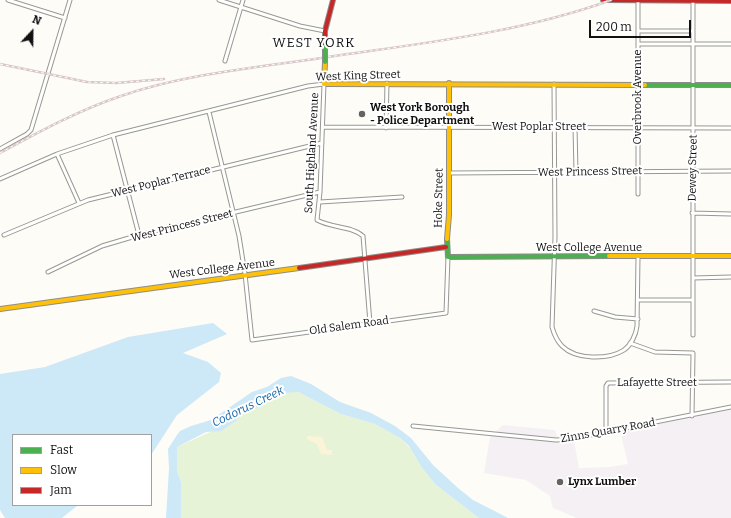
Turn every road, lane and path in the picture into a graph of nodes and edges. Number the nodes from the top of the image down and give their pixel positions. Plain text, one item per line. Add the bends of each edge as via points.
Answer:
1 (8, 0) edge
2 (70, 0) edge
3 (219, 0) edge
4 (243, 0) edge
5 (333, 0) edge
6 (603, 0) edge
7 (638, 1) edge
8 (693, 1) edge
9 (731, 1) edge
10 (241, 7) junction
11 (65, 18) junction
12 (324, 31) junction
13 (638, 31) junction
14 (693, 31) junction
15 (638, 44) junction
16 (693, 44) junction
17 (731, 44) edge
18 (225, 61) dead end
19 (387, 83) junction
20 (449, 83) junction
21 (324, 84) junction
22 (554, 84) junction
23 (639, 85) junction
24 (694, 85) junction
25 (731, 85) edge
26 (209, 112) junction
27 (323, 127) junction
28 (449, 127) junction
29 (575, 127) junction
30 (639, 127) junction
31 (386, 128) junction
32 (554, 128) junction
33 (694, 128) junction
34 (731, 128) edge
35 (113, 135) junction
36 (322, 142) junction
37 (0, 149) edge
38 (56, 154) junction
39 (222, 166) junction
40 (692, 171) junction
41 (731, 171) edge
42 (576, 172) junction
43 (638, 172) junction
44 (449, 173) junction
45 (553, 173) junction
46 (0, 179) edge
47 (127, 190) junction
48 (320, 192) junction
49 (638, 194) dead end
50 (402, 197) dead end
51 (79, 202) junction
52 (320, 202) junction
53 (234, 213) junction
54 (692, 214) junction
55 (731, 214) edge
56 (4, 235) dead end
57 (139, 235) junction
58 (446, 247) junction
59 (448, 256) junction
60 (692, 256) junction
61 (731, 256) edge
62 (554, 257) junction
63 (638, 257) junction
64 (363, 259) junction
65 (48, 272) dead end
66 (245, 274) junction
67 (731, 277) edge
68 (693, 278) junction
69 (638, 300) junction
70 (693, 300) junction
71 (0, 308) edge
72 (594, 311) dead end
73 (446, 313) joint
74 (638, 320) junction
75 (370, 323) junction
76 (693, 335) dead end
77 (630, 343) junction
78 (693, 382) junction
79 (731, 382) edge
80 (731, 407) edge
81 (692, 416) junction
82 (413, 426) dead end
83 (606, 432) junction

1 - 11 street
2 - 11 street
3 - 10 street
4 - 10 street
5 - 12 street, South Highland Avenue
6 - 7 street
7 - 8 street
7 - 13 street, Overbrook Avenue
8 - 9 street
8 - 14 street, Dewey Street
10 - 12 street
10 - 18 street
11 - 37 street via 30,132
12 - 21 street, South Highland Avenue, bridge
13 - 14 street
13 - 15 street, Overbrook Avenue
14 - 16 street, Dewey Street
15 - 16 street
15 - 23 street, Overbrook Avenue
16 - 17 street
16 - 24 street, Dewey Street
19 - 20 street, West King Street
19 - 21 street, West King Street
19 - 31 street
20 - 22 street, West King Street
20 - 28 street, Hoke Street
21 - 26 street, West King Street
21 - 27 street, South Highland Avenue
22 - 23 street, West King Street
22 - 32 street
23 - 24 street, West King Street
23 - 30 street, Overbrook Avenue
24 - 25 street, West King Street
24 - 33 street, Dewey Street
26 - 35 street, West King Street
26 - 39 street
27 - 31 street, West Poplar Street
27 - 36 street, South Highland Avenue
28 - 31 street, West Poplar Street
28 - 32 street, West Poplar Street
28 - 44 street, Hoke Street
29 - 30 street, West Poplar Street
29 - 32 street, West Poplar Street
29 - 42 street
30 - 33 street, West Poplar Street
30 - 43 street, Overbrook Avenue
32 - 45 street
33 - 34 street, West Poplar Street
33 - 40 street, Dewey Street
35 - 38 street, West King Street
35 - 47 street
36 - 39 street, West Poplar Terrace
36 - 48 street, South Highland Avenue
38 - 46 street, West King Street
38 - 51 street
39 - 47 street, West Poplar Terrace
39 - 53 street
40 - 41 street, West Princess Street
40 - 43 street, West Princess Street
40 - 54 street, Dewey Street
42 - 43 street, West Princess Street
42 - 45 street, West Princess Street
43 - 49 street, Overbrook Avenue
44 - 45 street, West Princess Street
44 - 58 street, Hoke Street
45 - 62 street
47 - 51 street, West Poplar Terrace
47 - 57 street
48 - 52 street, South Highland Avenue
48 - 53 street, West Princess Street
50 - 52 street
51 - 56 street, West Poplar Terrace
52 - 64 street, South Highland Avenue via 317,220 338,228 357,231 363,236
53 - 57 street, West Princess Street
53 - 66 street
54 - 55 street
54 - 60 street, Dewey Street
57 - 65 street, West Princess Street via 102,246
58 - 59 street, Hoke Street
58 - 64 street, West College Avenue
59 - 62 street, West College Avenue
59 - 73 street, Hoke Street
60 - 61 street, West College Avenue
60 - 63 street, West College Avenue
60 - 68 street, Dewey Street
62 - 63 street, West College Avenue
62 - 77 street via 552,327 563,347 578,355 606,356 625,349
63 - 69 street
64 - 66 street, West College Avenue
64 - 75 street, South Highland Avenue
66 - 71 street, West College Avenue
66 - 75 street, Old Salem Road via 252,340
67 - 68 street
68 - 70 street, Dewey Street
69 - 70 street
69 - 74 street
70 - 76 street, Dewey Street
72 - 74 street
73 - 75 street, Old Salem Road
74 - 77 street via 636,333
77 - 78 street via 655,352 693,352
78 - 79 street, Lafayette Street
78 - 81 street
78 - 83 street, Lafayette Street via 608,383
80 - 81 street, Zinns Quarry Road
81 - 83 street, Zinns Quarry Road
82 - 83 street, Zinns Quarry Road via 556,440

